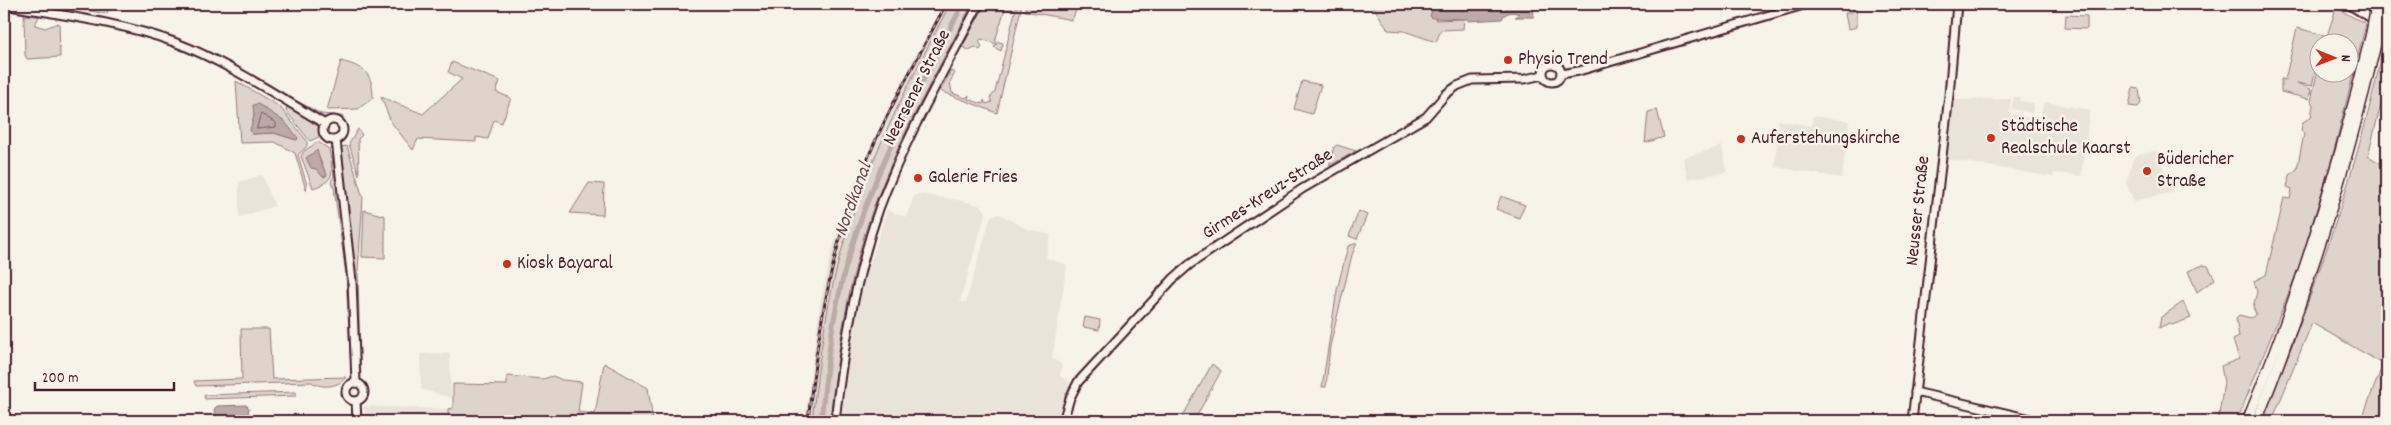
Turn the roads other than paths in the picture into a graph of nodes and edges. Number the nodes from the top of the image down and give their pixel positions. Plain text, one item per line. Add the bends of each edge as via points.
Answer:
1 (979, 4) edge
2 (1807, 4) edge
3 (1957, 4) edge
4 (2348, 4) edge
5 (2386, 4) edge
6 (4, 5) edge
7 (2378, 10) edge
8 (2387, 28) edge
9 (2374, 34) junction
10 (1561, 74) junction
11 (1544, 75) junction
12 (325, 124) junction
13 (336, 140) junction
14 (356, 382) junction
15 (1915, 392) junction
16 (356, 401) junction
17 (357, 421) edge
18 (835, 421) edge
19 (1063, 421) edge
20 (1912, 421) edge
21 (2039, 421) edge
22 (2247, 421) edge
23 (2257, 421) edge

1 - 18 street, Neersener Straße via 917,123 880,208 853,298
2 - 10 street
3 - 15 street, Neusser Straße
4 - 8 street
5 - 7 highway
6 - 12 street via 119,26 176,43 216,61
7 - 9 highway, bridge
9 - 22 highway via 2315,239
9 - 23 highway via 2358,118 2322,243
10 - 11 street via 1554,82 1547,81
10 - 11 street via 1560,68 1552,64 1546,67
11 - 19 street, Girmes-Kreuz-Straße via 1525,79 1472,80 1457,86 1426,117 1302,190 1189,265 1173,278 1086,373 1073,392
12 - 13 street via 324,136
12 - 13 street via 333,120 342,124 343,134
13 - 14 street via 352,280
14 - 16 street via 363,386 365,392
14 - 16 street via 350,384 346,392 348,398
15 - 20 street, Neusser Straße
15 - 21 street
16 - 17 street

